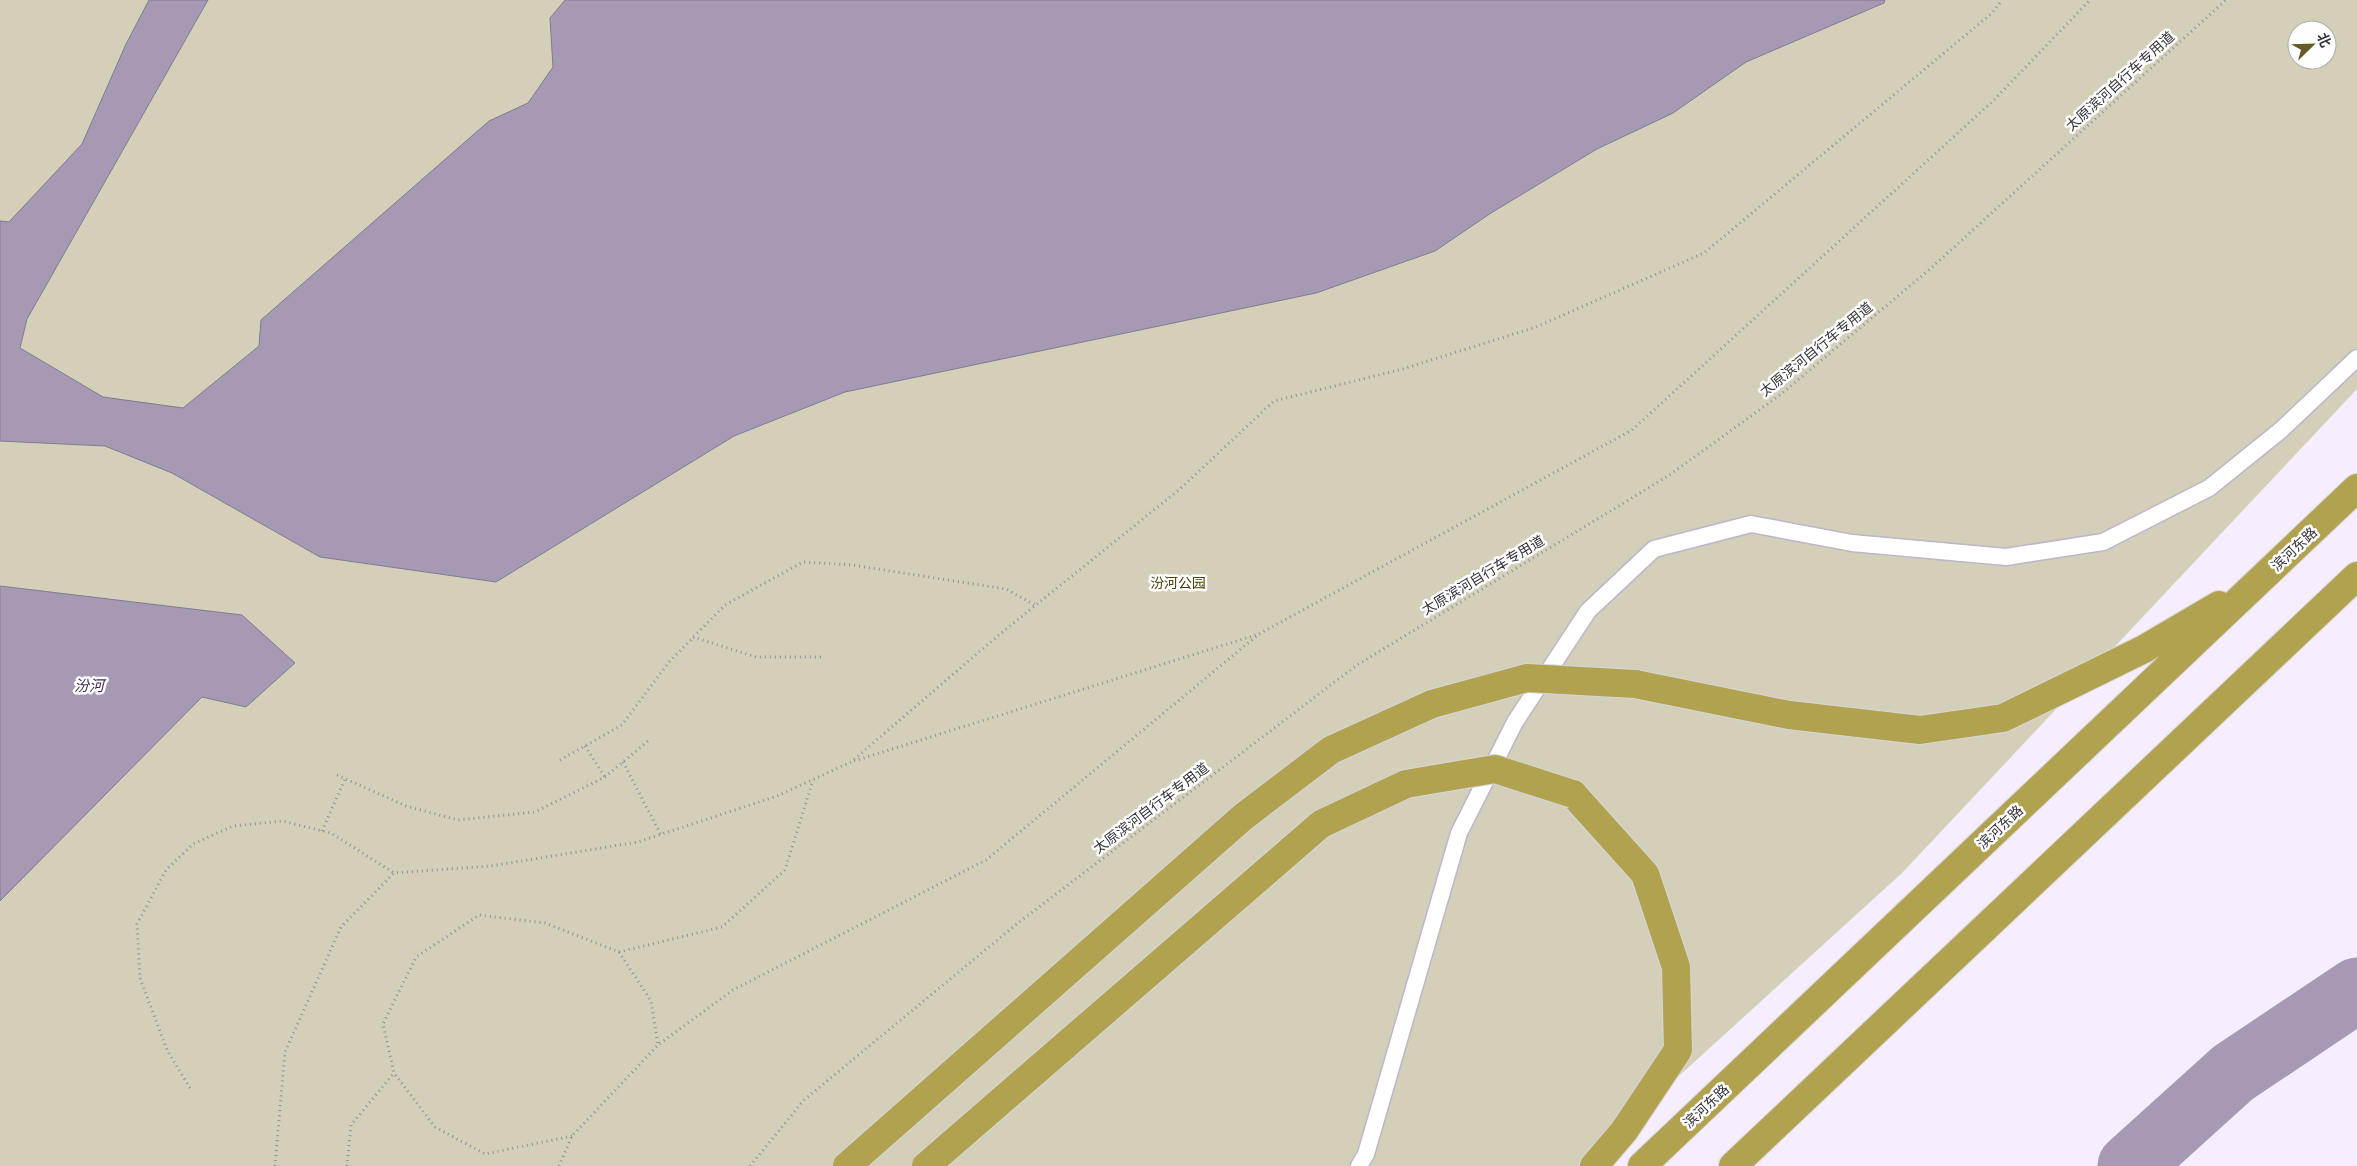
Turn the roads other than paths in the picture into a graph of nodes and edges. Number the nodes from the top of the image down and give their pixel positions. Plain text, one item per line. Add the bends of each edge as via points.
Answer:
1 (2357, 358) edge
2 (2357, 488) edge
3 (2357, 576) edge
4 (2261, 580) junction
5 (847, 1166) edge
6 (926, 1166) edge
7 (1359, 1166) edge
8 (1594, 1166) edge
9 (1642, 1166) edge
10 (1734, 1166) edge

1 - 7 lane via 2281,430 2208,488 2103,542 2006,557 1852,543 1751,524 1654,549 1588,611 1515,722 1459,833 1366,1154
2 - 4 highway, 滨河东路
3 - 10 highway
4 - 5 highway, bridge via 2144,650 2003,718 1920,730 1789,715 1635,684 1527,678 1432,704 1331,750 1243,817
4 - 9 highway, 滨河东路
6 - 8 highway, bridge via 1321,824 1406,784 1495,769 1574,794 1645,874 1676,967 1678,1050 1624,1131

